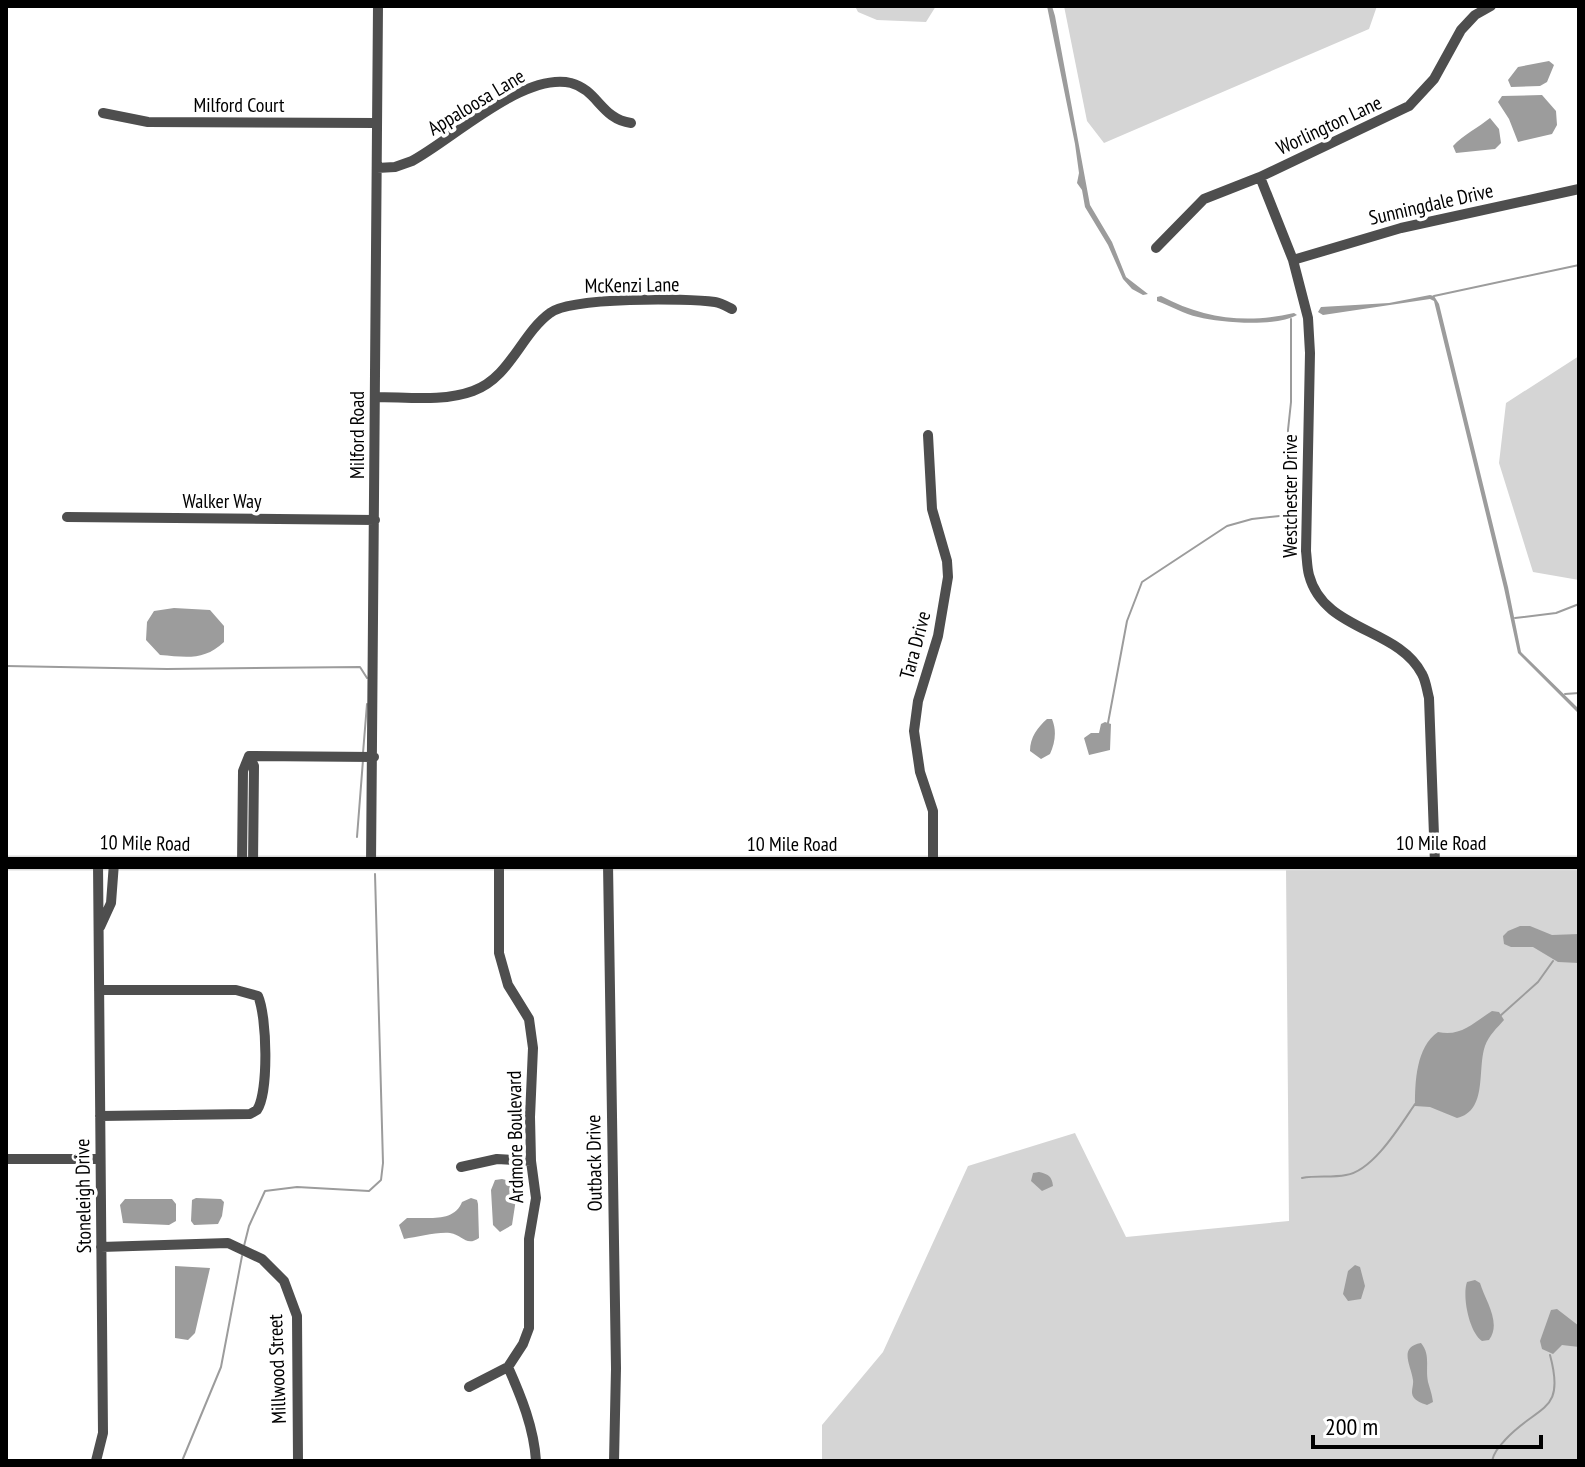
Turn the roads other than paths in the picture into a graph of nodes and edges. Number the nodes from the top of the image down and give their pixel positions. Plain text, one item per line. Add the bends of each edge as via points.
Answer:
1 (378, 6) edge
2 (1491, 6) edge
3 (103, 113) dead end
4 (377, 123) junction
5 (631, 123) dead end
6 (377, 168) junction
7 (1260, 177) junction
8 (1579, 189) edge
9 (1156, 248) dead end
10 (1293, 260) junction
11 (732, 309) dead end
12 (375, 397) junction
13 (928, 435) dead end
14 (67, 517) dead end
15 (375, 520) junction
16 (374, 757) junction
17 (6, 863) edge
18 (98, 863) junction
19 (114, 863) junction
20 (933, 863) junction
21 (1435, 863) junction
22 (1579, 863) edge
23 (248, 864) junction
24 (371, 864) junction
25 (499, 864) junction
26 (608, 864) junction
27 (99, 929) junction
28 (99, 990) junction
29 (100, 1116) junction
30 (6, 1159) edge
31 (100, 1159) junction
32 (531, 1161) junction
33 (461, 1167) dead end
34 (101, 1247) junction
35 (508, 1367) junction
36 (469, 1387) dead end
37 (96, 1461) edge
38 (298, 1461) edge
39 (536, 1461) edge
40 (614, 1461) edge

1 - 4 street, Milford Road
2 - 7 street, Worlington Lane via 1461,30 1434,79 1409,106
3 - 4 street, Milford Court via 148,122
4 - 6 street, Milford Road
5 - 6 street, Appaloosa Lane via 617,121 580,86 542,83 412,161
6 - 12 street, Milford Road
7 - 9 street, Worlington Lane via 1204,199
7 - 10 street, Westchester Drive
8 - 10 street, Sunningdale Drive via 1401,228
10 - 21 street, Westchester Drive via 1310,335 1309,577 1325,604 1404,652 1422,675 1429,698
11 - 12 street, McKenzi Lane via 718,302 565,305 551,312 491,381 475,391 443,398
12 - 15 street, Milford Road
13 - 20 street, Tara Drive via 932,509 948,577 914,731 933,811
14 - 15 street, Walker Way
15 - 16 street, Milford Road
16 - 23 street via 249,756 243,771
16 - 24 street, Milford Road
17 - 18 main road, 10 Mile Road
18 - 19 main road, 10 Mile Road
18 - 27 street, Stoneleigh Drive
19 - 23 main road, 10 Mile Road
19 - 27 street, Stoneleigh Drive via 111,903
20 - 21 main road, 10 Mile Road
20 - 26 main road, 10 Mile Road
21 - 22 main road, 10 Mile Road
23 - 24 main road, 10 Mile Road
24 - 25 main road, 10 Mile Road
25 - 26 main road, 10 Mile Road
25 - 32 street, Ardmore Boulevard via 499,953 508,985 529,1019 533,1048
26 - 40 street, Outback Drive
27 - 28 street, Stoneleigh Drive
28 - 29 street, Stoneleigh Drive
28 - 29 street via 236,990 258,996 264,1094 250,1114
29 - 31 street, Stoneleigh Drive
30 - 31 street
31 - 34 street, Stoneleigh Drive
32 - 33 street via 497,1159
32 - 35 street, Ardmore Boulevard via 536,1198 529,1239 529,1328
34 - 37 street, Stoneleigh Drive via 103,1433
34 - 38 street, Millwood Street via 228,1243 262,1259 284,1281 297,1316
35 - 36 street
35 - 39 street via 521,1396

